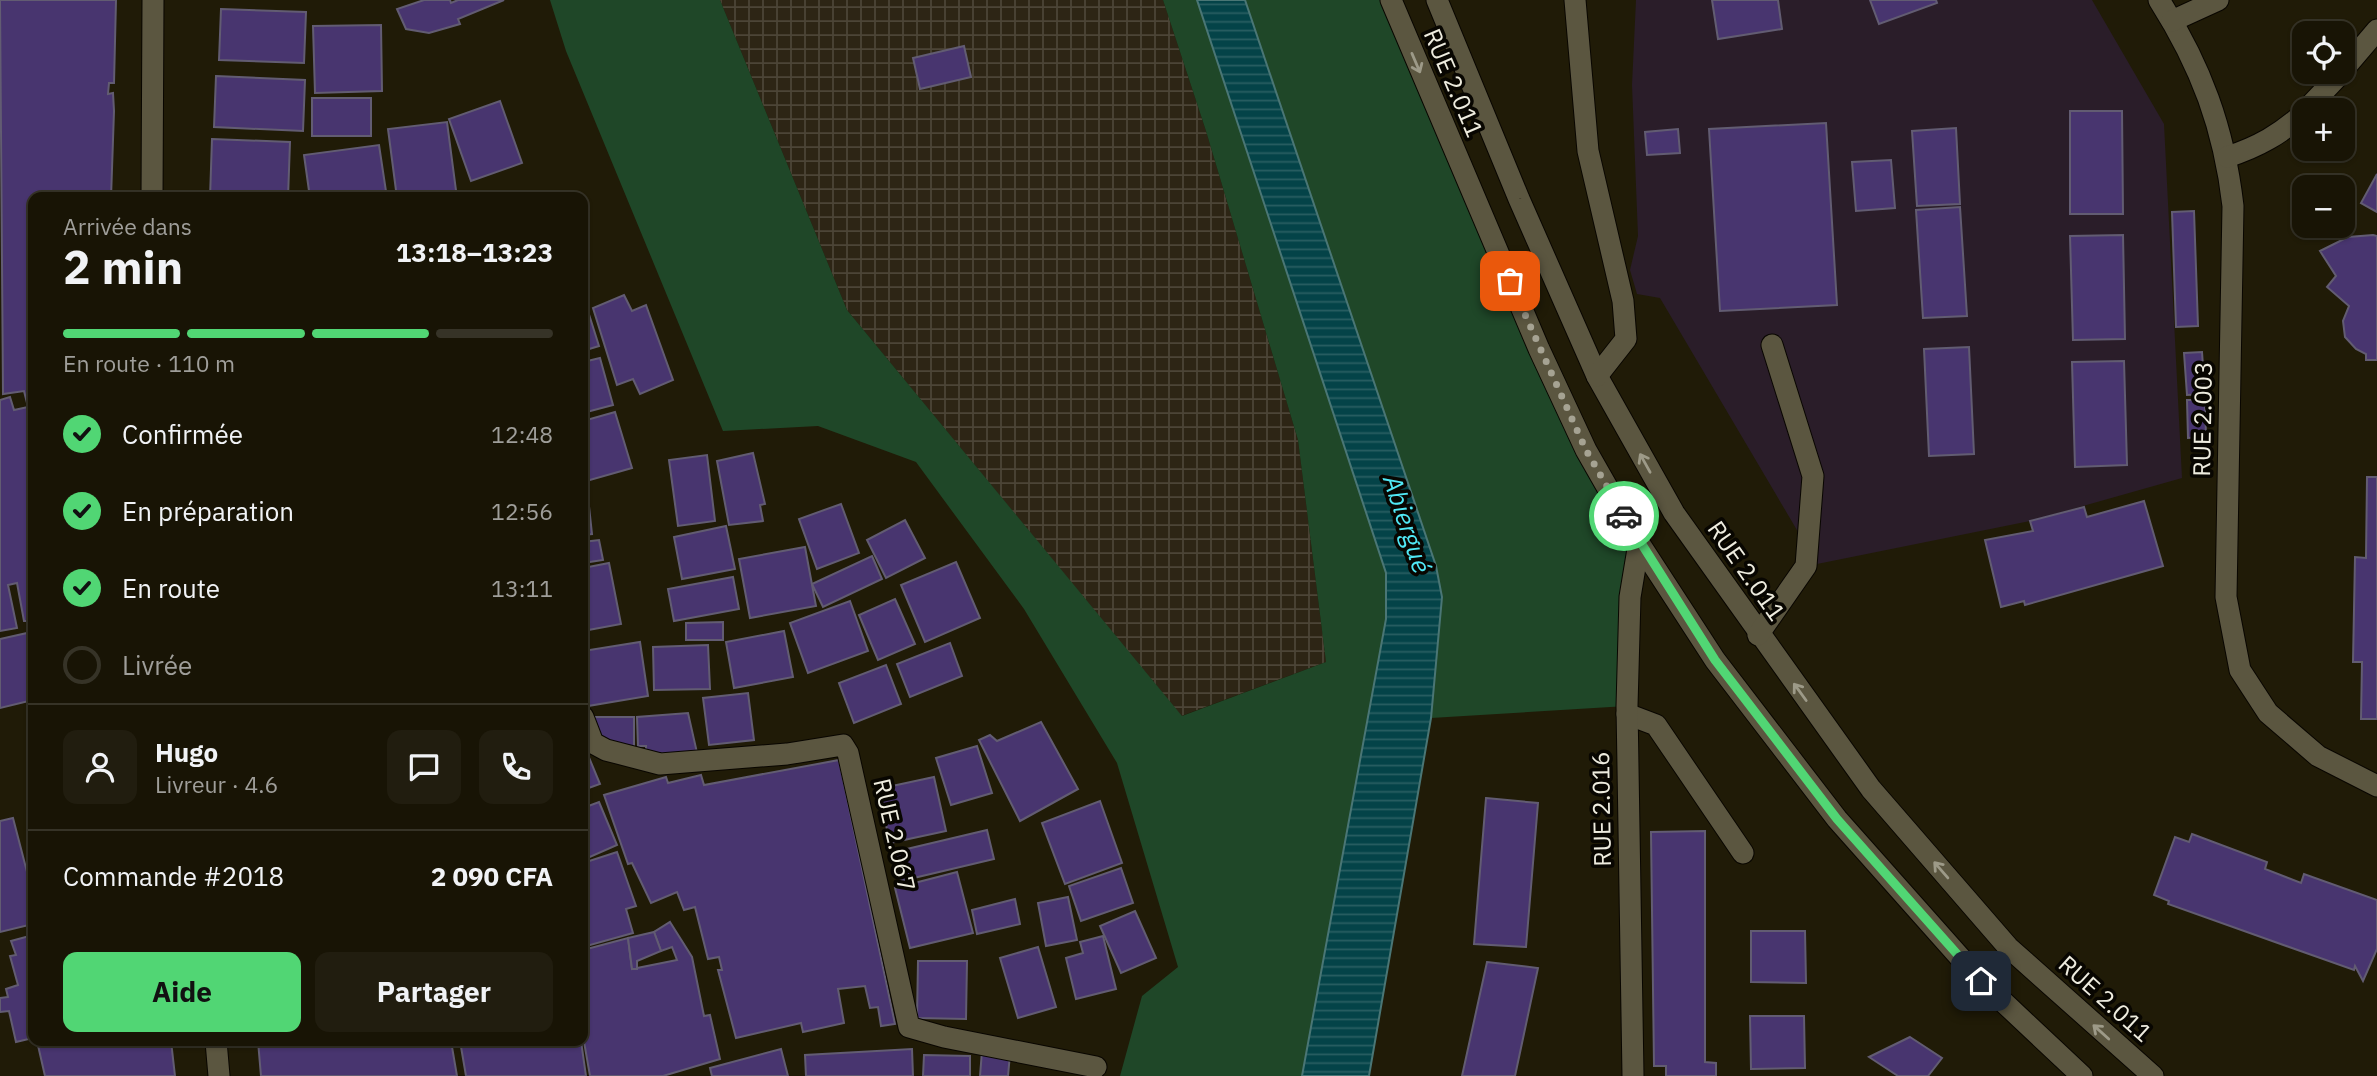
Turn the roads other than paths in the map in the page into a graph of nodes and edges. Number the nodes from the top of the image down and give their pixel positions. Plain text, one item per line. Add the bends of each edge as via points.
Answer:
1 (153, 0) edge
2 (1391, 0) edge
3 (1437, 0) edge
4 (1575, 0) edge
5 (2159, 0) edge
6 (2218, 0) edge
7 (2172, 21) junction
8 (2377, 30) edge
9 (2355, 56) edge
10 (2330, 84) edge
11 (2317, 98) edge
12 (2292, 123) edge
13 (2228, 157) junction
14 (152, 192) edge
15 (1772, 345) dead end
16 (1597, 376) junction
17 (1639, 543) junction
18 (1758, 635) junction
19 (1627, 714) junction
20 (588, 730) edge
21 (2377, 786) edge
22 (1743, 853) dead end
23 (216, 1046) edge
24 (1096, 1067) dead end
25 (219, 1076) edge
26 (1633, 1076) edge
27 (2082, 1076) edge
28 (2153, 1076) edge

1 - 14 street
2 -> 17 street, RUE 2.011 via 1545,362 1586,450
3 - 16 street, RUE 2.011
4 - 16 street via 1588,151 1623,301 1626,339
5 - 7 street, RUE 2.003
6 - 7 street
7 - 13 street, RUE 2.003 via 2207,90
8 - 9 street
10 - 11 street
12 - 13 street via 2254,148
13 - 21 street, RUE 2.003 via 2233,206 2226,597 2240,670 2268,713 2318,756
15 - 18 street via 1813,476 1806,566
18 -> 16 street, RUE 2.011 via 1674,513
17 - 19 street, RUE 2.016 via 1630,597
17 - 27 street, RUE 2.011 via 1715,660 1837,819 1981,981
28 -> 18 street, RUE 2.011 via 2008,947 1871,789
19 - 22 street via 1656,724
19 - 26 street, RUE 2.016
20 - 24 street, RUE 2.067 via 593,743 607,750 660,764 843,745 867,826 909,1027
23 - 25 street

